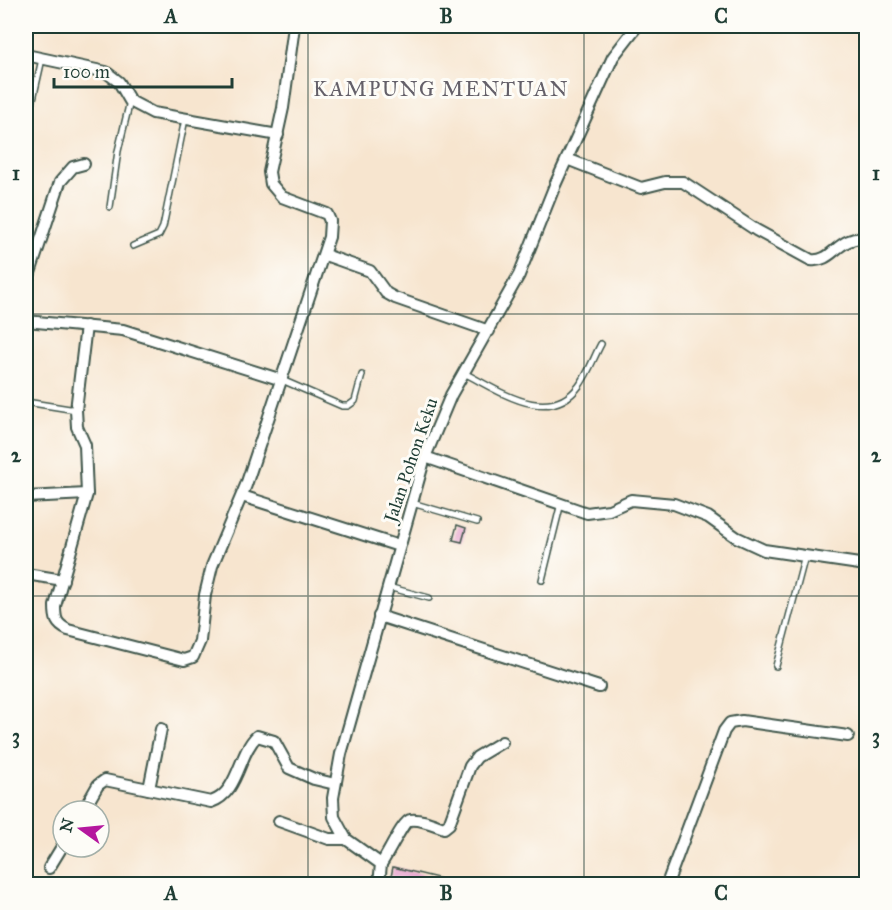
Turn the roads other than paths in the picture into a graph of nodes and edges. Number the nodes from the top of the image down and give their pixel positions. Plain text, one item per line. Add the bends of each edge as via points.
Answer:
1 (294, 26) edge
2 (622, 26) edge
3 (635, 27) edge
4 (26, 55) edge
5 (42, 59) junction
6 (130, 101) junction
7 (185, 119) junction
8 (26, 130) edge
9 (278, 135) junction
10 (567, 159) junction
11 (84, 165) dead end
12 (110, 207) dead end
13 (867, 239) edge
14 (134, 246) dead end
15 (325, 255) junction
16 (26, 285) edge
17 (26, 321) edge
18 (86, 327) junction
19 (489, 331) junction
20 (601, 344) dead end
21 (463, 373) junction
22 (362, 375) dead end
23 (282, 380) junction
24 (26, 402) edge
25 (76, 411) junction
26 (425, 457) junction
27 (87, 494) junction
28 (242, 496) junction
29 (26, 497) edge
30 (411, 503) junction
31 (561, 503) junction
32 (477, 522) dead end
33 (399, 546) junction
34 (805, 556) junction
35 (867, 565) edge
36 (26, 574) edge
37 (63, 580) junction
38 (542, 580) dead end
39 (388, 587) junction
40 (429, 598) dead end
41 (380, 616) junction
42 (777, 666) dead end
43 (599, 687) dead end
44 (160, 729) dead end
45 (848, 736) dead end
46 (502, 742) dead end
47 (335, 784) junction
48 (149, 789) junction
49 (90, 799) edge
50 (279, 821) dead end
51 (346, 840) junction
52 (54, 859) edge
53 (381, 864) junction
54 (49, 868) dead end
55 (379, 885) edge
56 (667, 885) edge

1 - 9 street
2 - 3 lane
3 - 10 street, Jalan Pohon Keku via 614,57
4 - 5 street
5 - 6 street via 106,72 119,82
5 - 8 lane
6 - 7 street via 153,113
6 - 12 lane
7 - 9 street
7 - 14 lane via 163,227 159,235
9 - 15 street via 269,172 274,192 327,214 330,221
10 - 13 street via 641,188 683,182 756,230 811,260 826,258 845,241
10 - 19 street, Jalan Pohon Keku via 519,275
11 - 16 street via 73,167 60,182
15 - 19 street via 370,271 386,293 395,298
15 - 23 street
17 - 18 street
18 - 23 street via 131,332
18 - 25 street
19 - 21 street, Jalan Pohon Keku
20 - 21 lane via 579,386 564,398 542,406 526,404
21 - 26 street, Jalan Pohon Keku
22 - 23 lane via 355,401 348,406
23 - 28 street
24 - 25 lane
25 - 27 street via 77,427 85,445
26 - 30 street, Jalan Pohon Keku
26 - 31 street
27 - 29 street
27 - 37 street
28 - 33 street
28 - 37 street via 212,566 200,641 193,657 184,660 59,626 56,606
30 - 32 lane
30 - 33 street, Jalan Pohon Keku
31 - 34 street via 588,513 609,510 631,500 674,504 708,517 749,544
31 - 38 lane
33 - 39 street, Jalan Pohon Keku
34 - 35 street
34 - 42 lane
36 - 37 street
39 - 40 lane
39 - 41 street, Jalan Pohon Keku
41 - 43 street
41 - 47 street, Jalan Pohon Keku
44 - 48 street
45 - 56 street via 742,721 730,723
46 - 53 street via 470,766 449,824 444,828 411,819
47 - 48 street via 289,768 274,741 257,736 233,782 219,799 211,802
47 - 51 street, Jalan Pohon Keku via 334,817
48 - 49 street via 105,780
50 - 51 street via 329,839
51 - 53 street
52 - 54 street
53 - 55 street

